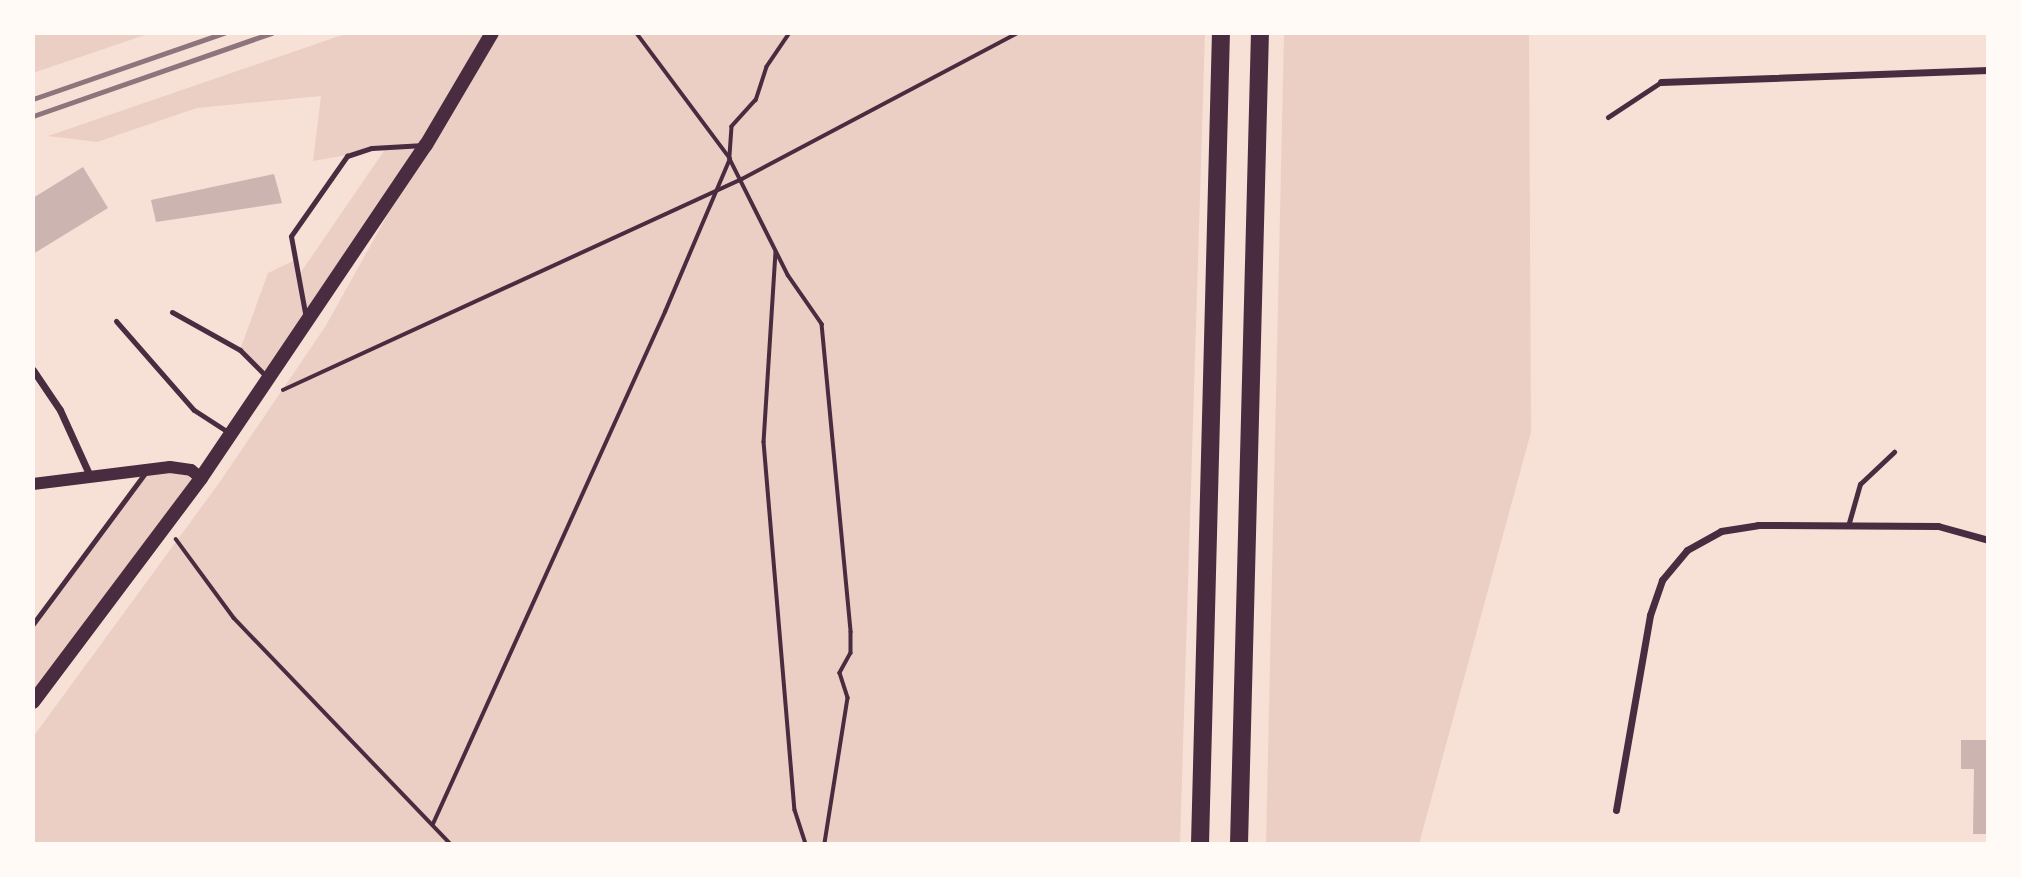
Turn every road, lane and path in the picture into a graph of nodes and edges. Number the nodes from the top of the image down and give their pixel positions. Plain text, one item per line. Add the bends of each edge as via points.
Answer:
1 (492, 33) edge
2 (635, 33) edge
3 (790, 33) edge
4 (1017, 33) edge
5 (1221, 33) edge
6 (1260, 33) edge
7 (1988, 70) edge
8 (1661, 82) joint
9 (1608, 117) dead end
10 (426, 145) junction
11 (730, 159) junction
12 (742, 180) junction
13 (717, 191) junction
14 (776, 250) junction
15 (172, 312) dead end
16 (116, 321) dead end
17 (306, 321) junction
18 (33, 370) edge
19 (269, 378) junction
20 (252, 404) junction
21 (231, 434) junction
22 (1894, 452) dead end
23 (149, 468) junction
24 (90, 476) junction
25 (201, 478) junction
26 (33, 484) edge
27 (166, 526) junction
28 (1848, 526) junction
29 (1988, 540) edge
30 (33, 624) edge
31 (33, 702) edge
32 (1616, 810) dead end
33 (433, 824) junction
34 (451, 844) edge
35 (806, 844) edge
36 (825, 844) edge
37 (1200, 844) edge
38 (1239, 844) edge

1 - 10 main road
2 - 11 path
3 - 11 path via 767,66 756,100 732,127
4 - 12 path
5 - 37 highway
6 - 38 highway
7 - 8 street
8 - 9 lane
10 - 17 main road
10 - 17 lane via 372,148 347,156 291,236
11 - 12 path
11 - 13 path
12 - 13 path
12 - 14 path
13 - 20 path
13 - 33 path
14 - 35 path via 764,442 795,810
14 - 36 path via 822,324 843,586 851,632 851,653 840,673 848,698
15 - 19 lane via 240,350
16 - 21 lane via 194,410
17 - 19 main road
18 - 24 street via 60,410
19 - 20 main road
20 - 21 main road
21 - 25 main road
22 - 28 lane via 1860,484
23 - 24 street
23 - 25 street via 191,470
23 - 30 lane
24 - 26 street
25 - 27 main road
27 - 31 main road
27 - 33 path via 234,618
28 - 29 street via 1938,526
28 - 32 street via 1758,525 1721,531 1687,550 1662,580 1650,615
33 - 34 path

